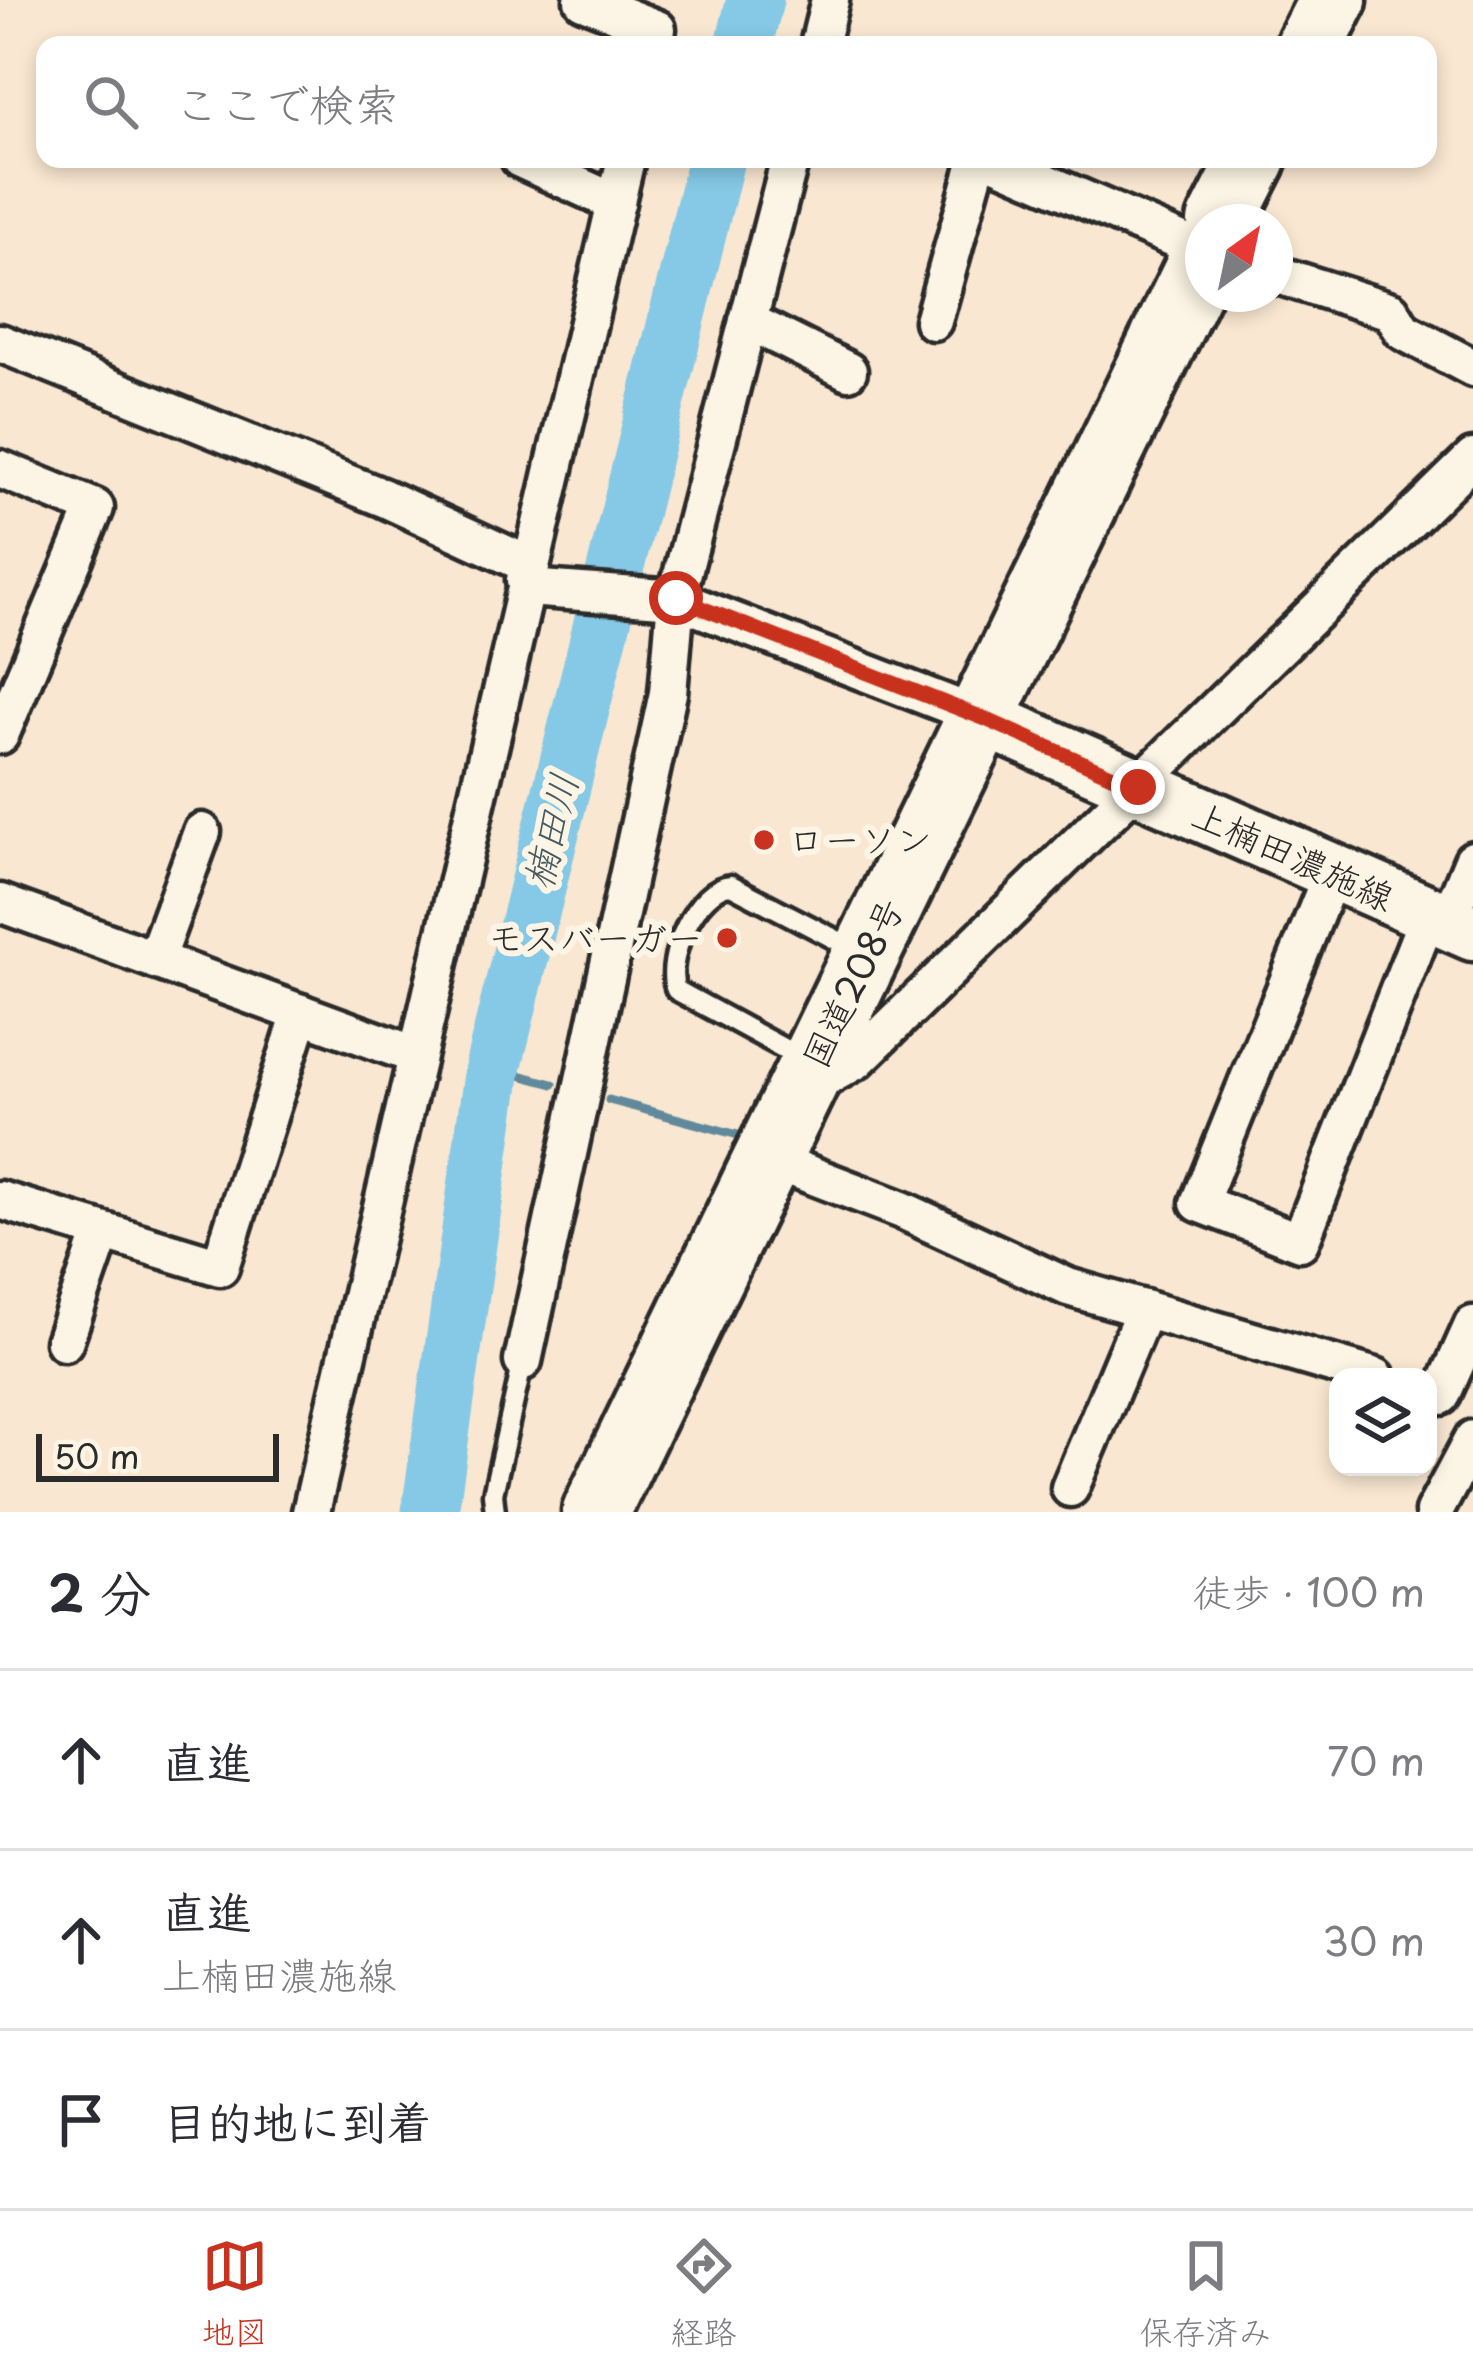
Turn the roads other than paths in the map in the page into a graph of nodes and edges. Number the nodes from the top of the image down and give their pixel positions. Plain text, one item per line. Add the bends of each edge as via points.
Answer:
1 (583, 0) edge
2 (830, 0) edge
3 (1333, 0) edge
4 (658, 24) edge
5 (821, 36) edge
6 (1315, 36) edge
7 (540, 168) edge
8 (624, 168) edge
9 (788, 168) edge
10 (976, 168) edge
11 (1012, 168) edge
12 (1248, 168) edge
13 (616, 203) junction
14 (1230, 204) edge
15 (1185, 247) edge
16 (1293, 280) edge
17 (1185, 293) edge
18 (748, 321) junction
19 (933, 321) dead end
20 (0, 343) edge
21 (1473, 368) edge
22 (848, 371) dead end
23 (1473, 458) edge
24 (0, 470) edge
25 (532, 578) junction
26 (672, 597) junction
27 (12, 670) edge
28 (983, 718) junction
29 (0, 735) edge
30 (1138, 787) junction
31 (202, 832) dead end
32 (1473, 860) edge
33 (1332, 873) junction
34 (0, 903) edge
35 (1450, 924) edge
36 (866, 956) junction
37 (155, 959) junction
38 (301, 1013) junction
39 (415, 1054) junction
40 (805, 1079) junction
41 (767, 1158) junction
42 (0, 1200) edge
43 (102, 1232) junction
44 (1145, 1310) junction
45 (1473, 1325) edge
46 (64, 1342) dead end
47 (523, 1361) joint
48 (1345, 1368) edge
49 (1448, 1391) edge
50 (1473, 1439) edge
51 (1070, 1487) dead end
52 (311, 1512) edge
53 (495, 1512) edge
54 (596, 1512) edge
55 (1434, 1512) edge

1 - 4 street
2 - 5 street
3 - 6 highway
7 - 13 street
8 - 13 street
9 - 18 street
10 - 19 street
11 - 15 street
12 - 14 highway
13 - 25 street
16 - 21 street via 1391,311 1403,331
17 - 28 highway, 国道208号
18 - 22 street
18 - 26 street
20 - 25 street via 384,498
23 - 30 street
24 - 27 street via 95,508
25 - 26 street
25 - 39 street
26 - 28 street
26 - 47 street via 668,693
27 - 29 street
28 - 30 main road, 上楠田濃施線
28 - 36 highway, 国道208号
30 - 33 main road, 上楠田濃施線
30 - 40 street via 857,1060
31 - 37 street
32 - 35 street
33 - 35 main road, 上楠田濃施線
33 - 35 street via 1199,1203 1300,1242
34 - 37 street
36 - 40 highway, 国道208号
36 - 40 lane via 731,885 705,897 676,948 676,990
37 - 38 street
38 - 39 street
38 - 43 street via 220,1267
39 - 52 street
40 - 41 highway, 国道208号
41 - 44 street via 1068,1287
41 - 54 highway, 国道208号
42 - 43 street
43 - 46 street
44 - 48 street
44 - 51 street
45 - 49 street
47 - 53 lane
50 - 55 street

